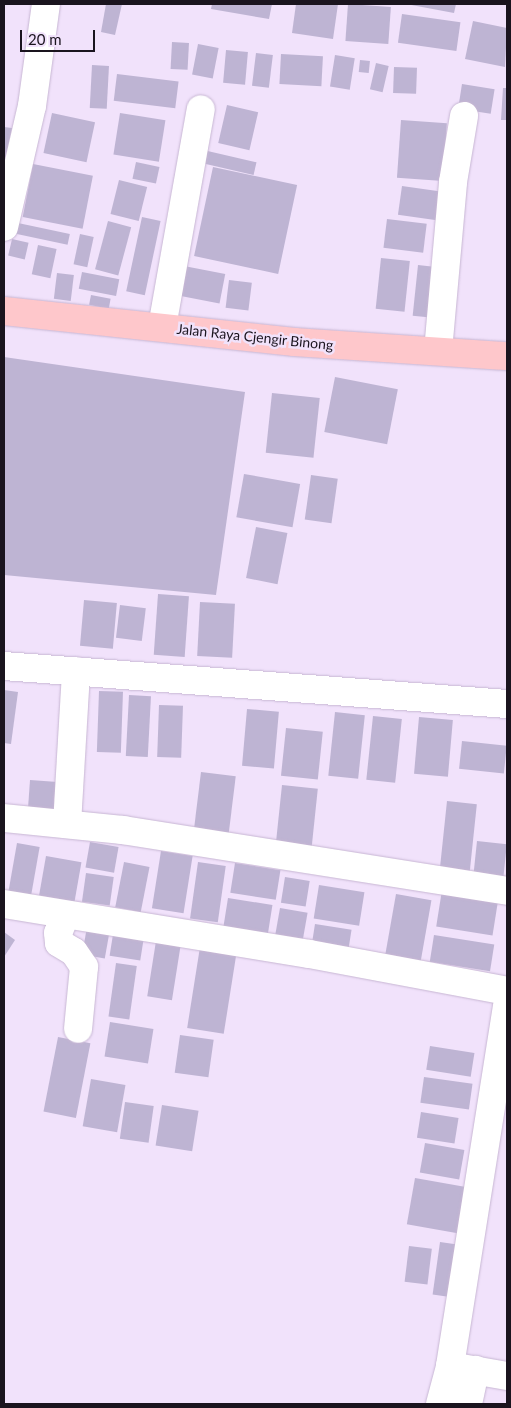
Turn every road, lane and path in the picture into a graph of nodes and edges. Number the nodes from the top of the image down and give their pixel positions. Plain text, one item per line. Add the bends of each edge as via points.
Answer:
1 (46, 4) edge
2 (201, 109) dead end
3 (464, 116) dead end
4 (4, 227) edge
5 (4, 312) edge
6 (162, 327) junction
7 (438, 351) junction
8 (507, 356) edge
9 (4, 666) edge
10 (76, 671) junction
11 (507, 704) edge
12 (4, 818) edge
13 (67, 824) junction
14 (507, 891) edge
15 (4, 904) edge
16 (65, 916) junction
17 (507, 991) edge
18 (507, 1005) edge
19 (78, 1029) dead end
20 (462, 1368) junction
21 (507, 1376) edge
22 (440, 1404) edge
23 (468, 1404) edge

1 - 4 street via 32,106
2 - 6 street
3 - 7 street via 451,200
5 - 6 main road, Jalan Raya Cjengir Binong
6 - 7 main road, Jalan Raya Cjengir Binong via 294,342
7 - 8 main road, Jalan Raya Cjengir Binong
9 - 10 street
10 - 11 street
10 - 13 street
12 - 13 street
13 - 14 street
15 - 16 street
16 - 17 street via 310,954
16 - 19 street via 58,933 60,943 74,952 84,967
18 - 20 street
20 - 21 street
20 - 22 street
20 - 23 street

